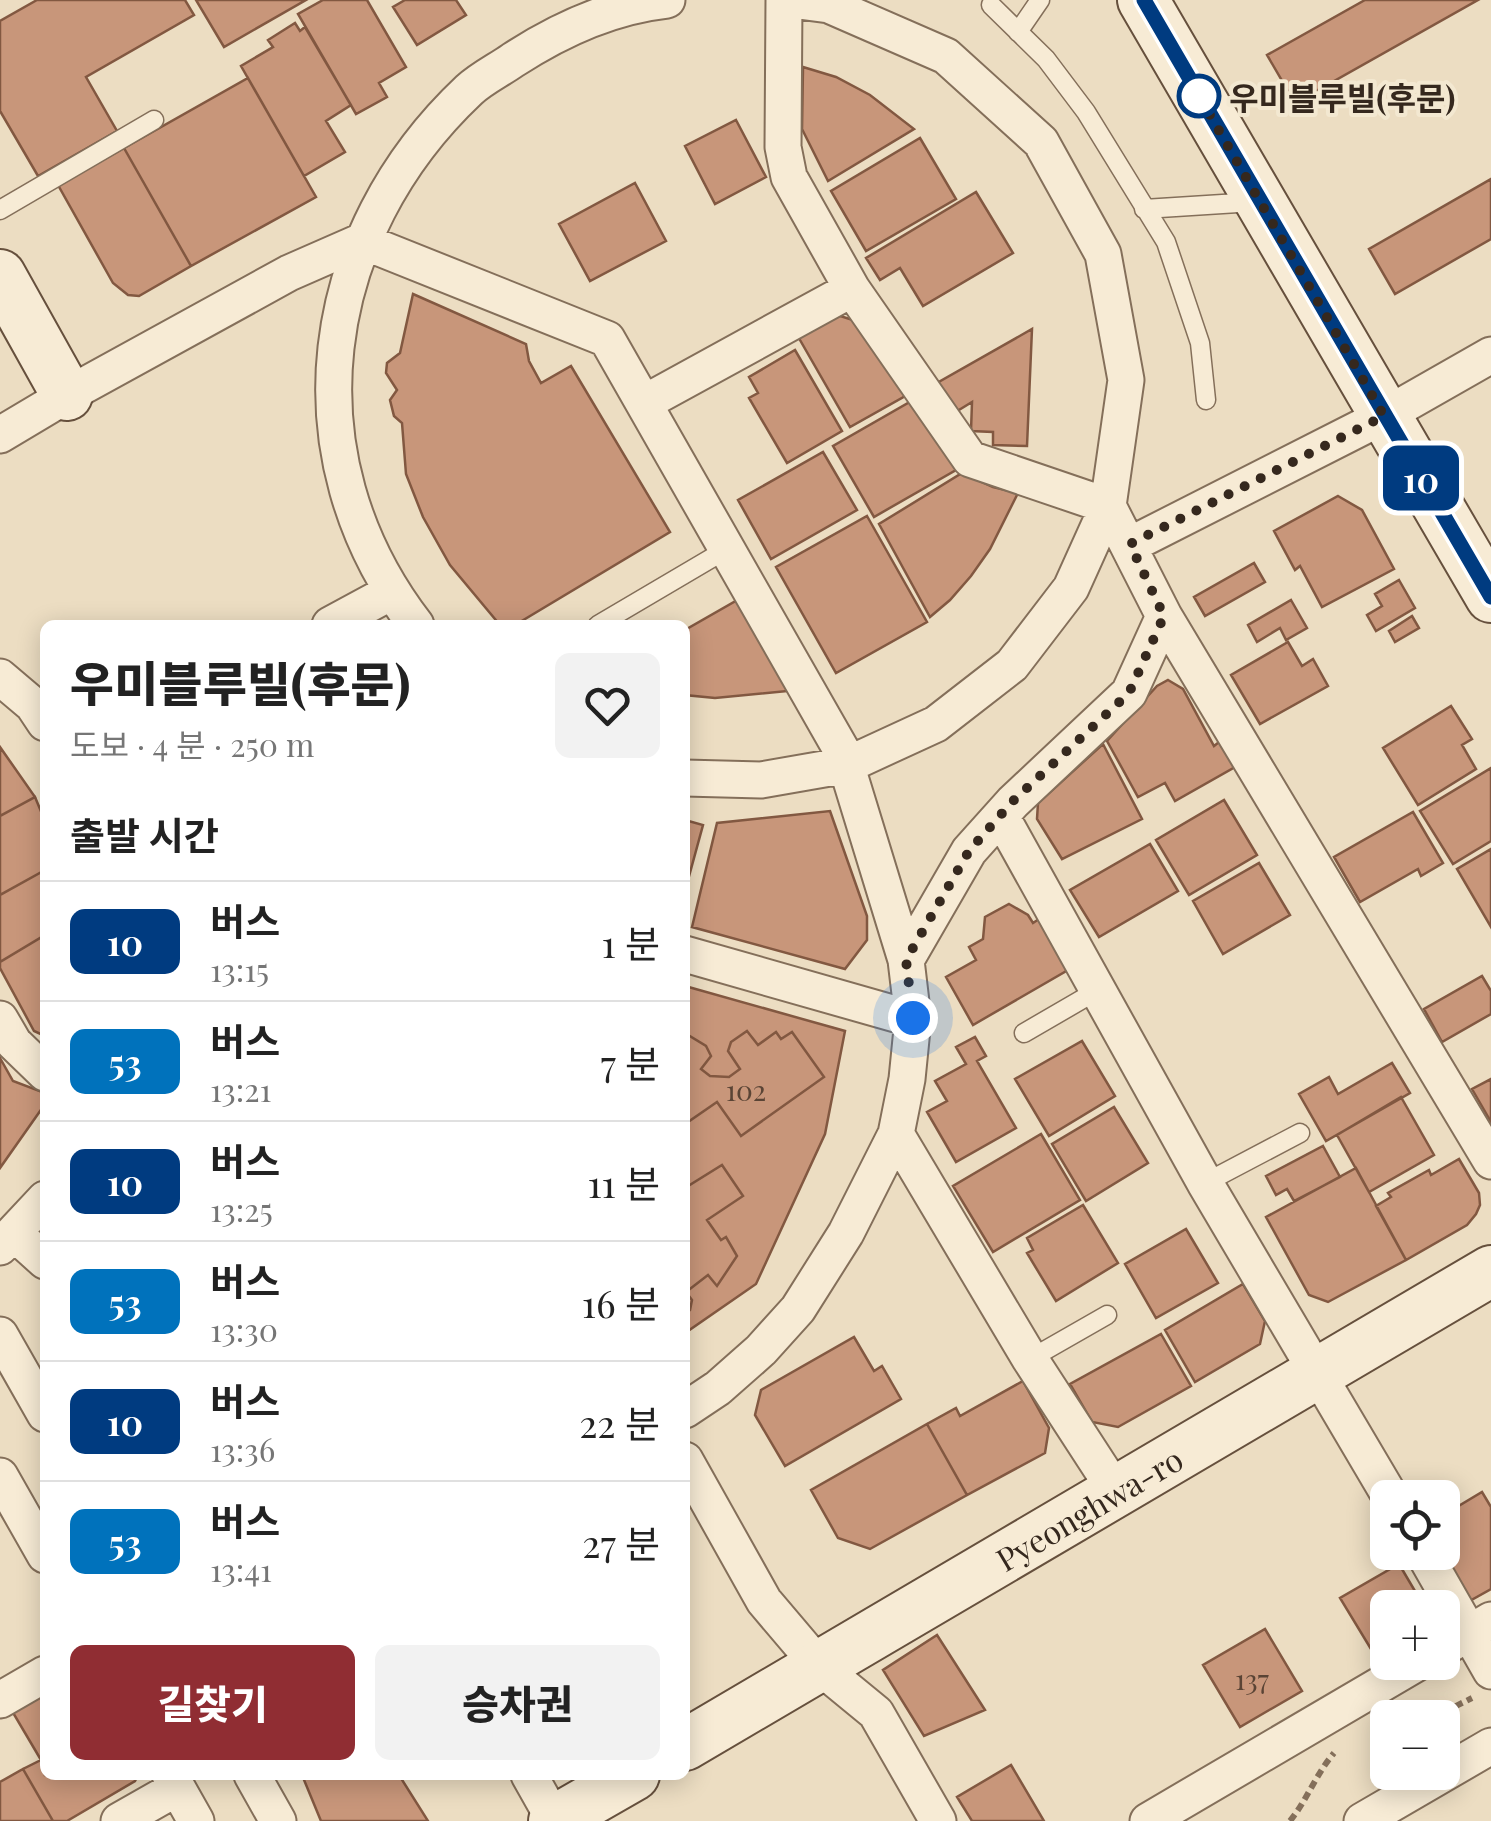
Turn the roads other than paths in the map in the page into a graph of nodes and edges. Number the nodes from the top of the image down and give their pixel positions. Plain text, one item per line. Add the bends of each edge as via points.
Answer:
1 (667, 0) edge
2 (788, 0) edge
3 (1040, 0) edge
4 (1144, 0) edge
5 (833, 3) edge
6 (991, 4) dead end
7 (1018, 32) junction
8 (154, 120) dead end
9 (1260, 202) junction
10 (1144, 209) junction
11 (0, 210) edge
12 (362, 241) junction
13 (0, 275) edge
14 (852, 289) junction
15 (1491, 355) edge
16 (66, 395) junction
17 (1206, 400) dead end
18 (644, 403) junction
19 (1384, 416) junction
20 (0, 435) edge
21 (1108, 506) junction
22 (1130, 544) junction
23 (727, 549) junction
24 (391, 592) junction
25 (1491, 597) edge
26 (1164, 616) junction
27 (339, 620) edge
28 (412, 620) edge
29 (606, 620) edge
30 (0, 677) edge
31 (40, 716) edge
32 (847, 764) junction
33 (690, 778) edge
34 (1001, 816) junction
35 (690, 955) edge
36 (906, 960) junction
37 (1098, 990) junction
38 (913, 1018) junction
39 (0, 1020) edge
40 (1024, 1033) dead end
41 (40, 1068) edge
42 (1300, 1133) dead end
43 (896, 1134) junction
44 (1491, 1160) edge
45 (1206, 1183) junction
46 (40, 1205) edge
47 (8, 1241) edge
48 (40, 1258) edge
49 (1491, 1271) edge
50 (1107, 1315) dead end
51 (0, 1336) edge
52 (1030, 1359) junction
53 (1320, 1372) junction
54 (40, 1405) edge
55 (690, 1407) edge
56 (690, 1469) edge
57 (0, 1476) edge
58 (1381, 1480) edge
59 (1117, 1493) junction
60 (40, 1547) edge
61 (1433, 1570) edge
62 (1468, 1634) edge
63 (820, 1667) junction
64 (40, 1677) edge
65 (1388, 1680) edge
66 (1486, 1683) edge
67 (0, 1700) edge
68 (690, 1742) edge
69 (1491, 1746) edge
70 (255, 1780) edge
71 (532, 1780) edge
72 (625, 1780) edge
73 (173, 1781) edge
74 (119, 1821) edge
75 (196, 1821) edge
76 (278, 1821) edge
77 (554, 1821) edge
78 (938, 1821) edge
79 (1148, 1821) edge
80 (1362, 1821) edge

1 - 12 street via 550,35 471,88 407,158
2 - 5 street
2 - 14 street via 783,147 789,178
3 - 7 lane
4 - 9 street
5 - 21 street via 946,56 1041,142 1103,254 1126,380
6 - 7 lane
7 - 10 lane via 1086,112
8 - 11 lane
9 - 10 lane
9 - 19 street
10 - 17 lane via 1166,242 1184,290 1200,343
12 - 16 street
12 - 18 street via 607,339
12 - 24 street via 344,293 334,410 343,474 362,535
13 - 16 street
14 - 18 street
14 - 21 street via 970,460
15 - 19 street
16 - 20 street
18 - 23 street
19 - 22 street
19 - 25 street
21 - 22 street
21 - 32 street via 1071,588 1012,665 936,724
22 - 26 street
23 - 29 lane
23 - 32 street
24 - 27 street
24 - 28 street
26 - 34 street via 1129,693
26 - 44 street
30 - 31 street
32 - 33 street via 761,780
32 - 36 street
34 - 36 street via 969,851
34 - 37 street
35 - 38 street
36 - 38 street
37 - 40 lane
37 - 45 street
38 - 43 street
39 - 41 street
42 - 45 lane
43 - 52 street
43 - 55 street via 798,1310 761,1350
45 - 53 street
46 - 47 street
47 - 48 street
49 - 53 street, Pyeonghwa-ro
50 - 52 lane
51 - 54 street
52 - 59 street
53 - 58 street
53 - 59 street, Pyeonghwa-ro
56 - 63 street via 764,1601
57 - 60 street
59 - 63 street, Pyeonghwa-ro
61 - 62 street
62 - 66 street
63 - 68 street, Pyeonghwa-ro
63 - 78 street via 876,1713
64 - 67 street
65 - 79 street
69 - 80 street
70 - 76 street
71 - 77 street
72 - 77 street
73 - 74 street
73 - 75 street

